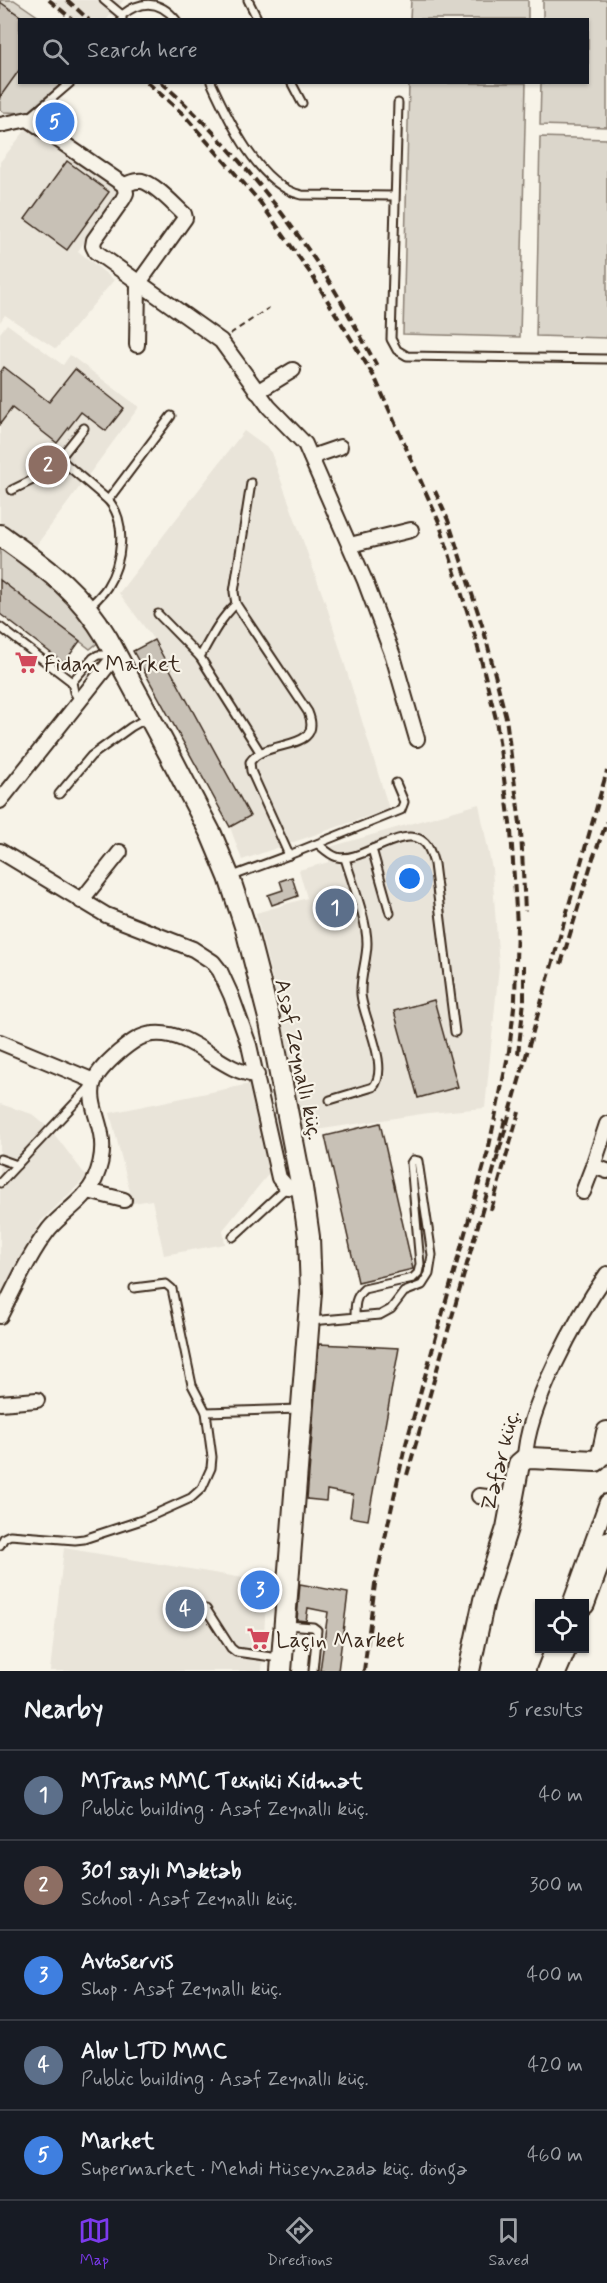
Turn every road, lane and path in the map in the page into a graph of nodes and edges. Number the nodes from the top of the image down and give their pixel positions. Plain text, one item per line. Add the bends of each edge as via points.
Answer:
1 (104, 0) edge
2 (155, 0) edge
3 (248, 0) edge
4 (122, 17) edge
5 (174, 18) edge
6 (257, 18) edge
7 (69, 84) edge
8 (212, 84) edge
9 (292, 84) edge
10 (302, 103) dead end
11 (398, 103) dead end
12 (28, 119) junction
13 (0, 125) edge
14 (124, 186) junction
15 (394, 196) junction
16 (138, 284) junction
17 (269, 308) dead end
18 (220, 341) junction
19 (137, 345) dead end
20 (607, 359) edge
21 (293, 370) dead end
22 (257, 392) junction
23 (171, 416) dead end
24 (84, 428) dead end
25 (340, 447) dead end
26 (311, 457) junction
27 (61, 460) junction
28 (251, 483) dead end
29 (12, 490) dead end
30 (108, 500) junction
31 (411, 530) dead end
32 (0, 535) edge
33 (350, 545) junction
34 (236, 604) junction
35 (88, 608) junction
36 (158, 614) dead end
37 (0, 627) edge
38 (116, 655) junction
39 (200, 657) junction
40 (72, 682) junction
41 (79, 700) junction
42 (150, 717) junction
43 (417, 739) dead end
44 (260, 752) junction
45 (396, 783) dead end
46 (59, 794) dead end
47 (0, 801) edge
48 (318, 844) junction
49 (372, 849) junction
50 (0, 851) edge
51 (120, 852) dead end
52 (290, 855) junction
53 (345, 858) junction
54 (229, 877) junction
55 (81, 901) junction
56 (390, 913) dead end
57 (455, 1032) dead end
58 (0, 1042) edge
59 (257, 1076) junction
60 (94, 1081) junction
61 (330, 1100) dead end
62 (607, 1124) edge
63 (0, 1159) edge
64 (17, 1165) junction
65 (593, 1166) junction
66 (607, 1171) edge
67 (0, 1183) edge
68 (295, 1188) junction
69 (88, 1191) junction
70 (583, 1192) dead end
71 (124, 1200) dead end
72 (233, 1237) dead end
73 (607, 1274) edge
74 (134, 1288) dead end
75 (0, 1316) edge
76 (355, 1317) junction
77 (309, 1322) junction
78 (37, 1400) dead end
79 (0, 1403) edge
80 (301, 1409) junction
81 (207, 1412) junction
82 (607, 1432) edge
83 (525, 1459) junction
84 (603, 1462) edge
85 (479, 1496) dead end
86 (512, 1500) junction
87 (607, 1502) edge
88 (607, 1542) edge
89 (0, 1545) edge
90 (572, 1599) edge
91 (586, 1599) edge
92 (207, 1608) dead end
93 (285, 1625) junction
94 (551, 1653) edge
95 (564, 1653) edge
96 (281, 1665) edge
97 (313, 1671) edge
98 (469, 1671) edge
99 (544, 1671) edge
100 (556, 1671) edge

1 - 4 lane
2 - 4 lane via 132,5
2 - 5 lane
3 - 6 lane
7 - 12 lane
8 - 15 lane via 250,153 280,187 302,195
9 - 10 lane
11 - 15 lane
12 - 13 street
12 - 14 street
14 - 16 street via 123,199 93,246 102,258
14 - 16 street via 134,181 151,185 185,219
15 - 20 lane via 391,339 397,350 406,356
16 - 18 street
16 - 19 street
17 - 18 path
18 - 22 street
21 - 22 street
22 - 26 street via 299,436
23 - 30 lane
24 - 27 lane
25 - 26 street
26 - 33 street
27 - 29 lane via 49,472
27 - 30 lane
28 - 34 lane via 234,592
30 - 35 lane via 119,518 119,550 112,579
31 - 33 street
32 - 35 main road, Asəf Zeynallı küç. via 65,583
33 - 43 street via 393,656
34 - 39 lane via 217,625
34 - 44 lane via 312,722 302,741
35 - 38 main road, Asəf Zeynallı küç.
36 - 39 lane
37 - 40 lane
38 - 40 lane via 98,655
38 - 41 street
38 - 42 main road, Asəf Zeynallı küç.
39 - 44 lane
40 - 41 lane
41 - 47 street
42 - 46 lane via 91,756
42 - 54 main road, Asəf Zeynallı küç.
44 - 52 lane via 250,762 251,771
45 - 48 lane via 404,802 401,810
48 - 52 lane
48 - 53 lane via 330,854
49 - 53 lane
49 - 56 lane
49 - 57 lane via 402,838 426,843 434,864
50 - 55 street
51 - 55 street
52 - 54 lane
53 - 61 lane via 367,942 361,996 377,1048 378,1077 373,1087
54 - 68 main road, Asəf Zeynallı küç. via 270,1022
55 - 59 street via 127,924 193,949 213,962 231,995
58 - 60 street
59 - 60 street via 238,1071 195,1045 154,1034 128,1045
59 - 68 street via 279,1178
60 - 64 lane
60 - 69 street via 93,1104 102,1153
62 - 65 street
63 - 64 lane
64 - 67 lane
65 - 66 street
65 - 70 street
68 - 72 lane
68 - 77 main road, Asəf Zeynallı küç. via 310,1260
69 - 71 street
69 - 75 street via 49,1229
73 - 83 street, Zəfər küç. via 577,1320 540,1399
74 - 81 lane via 166,1284 172,1289 192,1385
76 - 76 lane via 386,1314 404,1292 422,1285 429,1274 432,1255 418,1161 411,1163 418,1273 413,1278 364,1289 355,1302
76 - 77 lane
77 - 80 main road, Asəf Zeynallı küç.
78 - 79 street
80 - 81 lane
80 - 93 main road, Asəf Zeynallı küç.
81 - 89 lane via 211,1468 202,1488 191,1498 142,1520 84,1539 10,1535
82 - 84 main road
83 - 84 main road
83 - 86 main road, Zəfər küç. via 518,1470
85 - 86 street
86 - 98 main road, Zəfər küç.
87 - 90 street
88 - 91 main road
92 - 96 lane via 236,1652
93 - 96 main road, Asəf Zeynallı küç.
93 - 97 lane via 317,1630
94 - 99 street
95 - 100 main road

